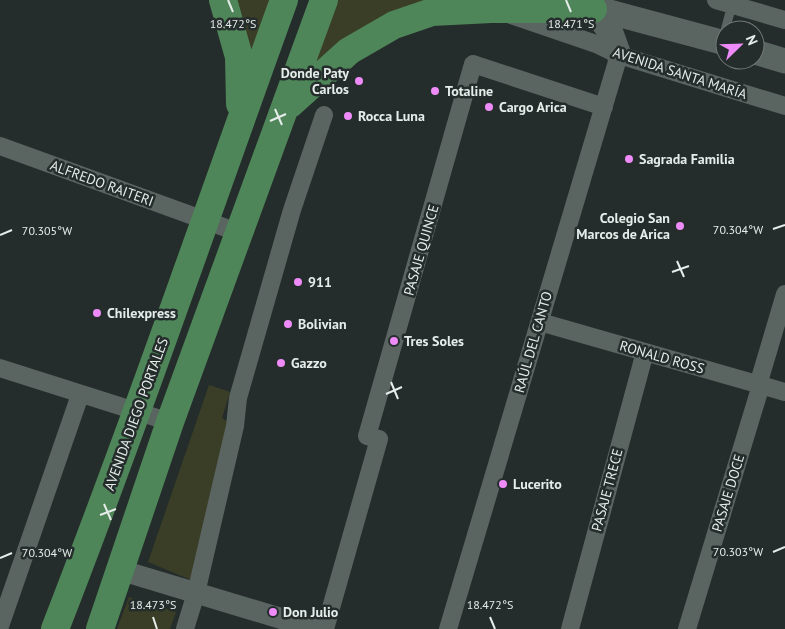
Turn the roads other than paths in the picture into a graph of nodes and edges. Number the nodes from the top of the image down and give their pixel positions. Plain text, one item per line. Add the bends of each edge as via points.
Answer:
1 (223, 0) edge
2 (284, 0) edge
3 (324, 0) edge
4 (565, 0) edge
5 (727, 2) edge
6 (491, 9) junction
7 (593, 9) junction
8 (726, 20) edge
9 (785, 20) edge
10 (715, 41) edge
11 (619, 55) junction
12 (765, 55) edge
13 (785, 61) edge
14 (785, 106) edge
15 (604, 107) junction
16 (285, 108) junction
17 (324, 115) dead end
18 (241, 117) junction
19 (0, 146) edge
20 (204, 220) junction
21 (240, 233) junction
22 (785, 294) edge
23 (540, 322) junction
24 (645, 352) junction
25 (0, 368) edge
26 (759, 385) junction
27 (785, 392) edge
28 (80, 395) junction
29 (137, 411) junction
30 (170, 422) junction
31 (120, 570) junction
32 (196, 593) junction
33 (0, 626) edge
34 (55, 629) edge
35 (100, 629) edge
36 (185, 629) edge
37 (316, 629) edge
38 (325, 629) edge
39 (448, 629) edge
40 (570, 629) edge
41 (687, 629) edge

1 - 18 main road via 239,58
2 - 18 main road, AVENIDA DIEGO PORTALES
3 - 16 main road
4 - 7 main road
5 - 8 lane
5 - 9 street
6 - 7 main road
6 - 11 street, AVENIDA SANTA MARÍA via 596,44
6 - 16 main road via 432,12 394,25 349,51
7 - 10 main road
7 - 11 main road via 611,33
11 - 14 street, AVENIDA SANTA MARÍA
11 - 15 street, RAÚL DEL CANTO
12 - 13 main road
15 - 23 street, RAÚL DEL CANTO
15 - 38 street, PASAJE QUINCE via 473,64
16 - 21 main road
17 - 32 street via 292,210 238,398 235,426
18 - 20 main road, AVENIDA DIEGO PORTALES
19 - 20 street, ALFREDO RAITERI
20 - 21 street
20 - 29 main road, AVENIDA DIEGO PORTALES
21 - 30 main road
22 - 26 street, PASAJE DOCE
23 - 24 street, RONALD ROSS
23 - 39 street, RAÚL DEL CANTO
24 - 26 street, RONALD ROSS
24 - 40 street, PASAJE TRECE
25 - 28 street
26 - 27 street, RONALD ROSS
26 - 41 street, PASAJE DOCE
28 - 29 street
28 - 33 street
29 - 30 street
29 - 34 main road, AVENIDA DIEGO PORTALES
30 - 31 main road
31 - 32 street
31 - 35 main road
32 - 36 street
32 - 37 street

